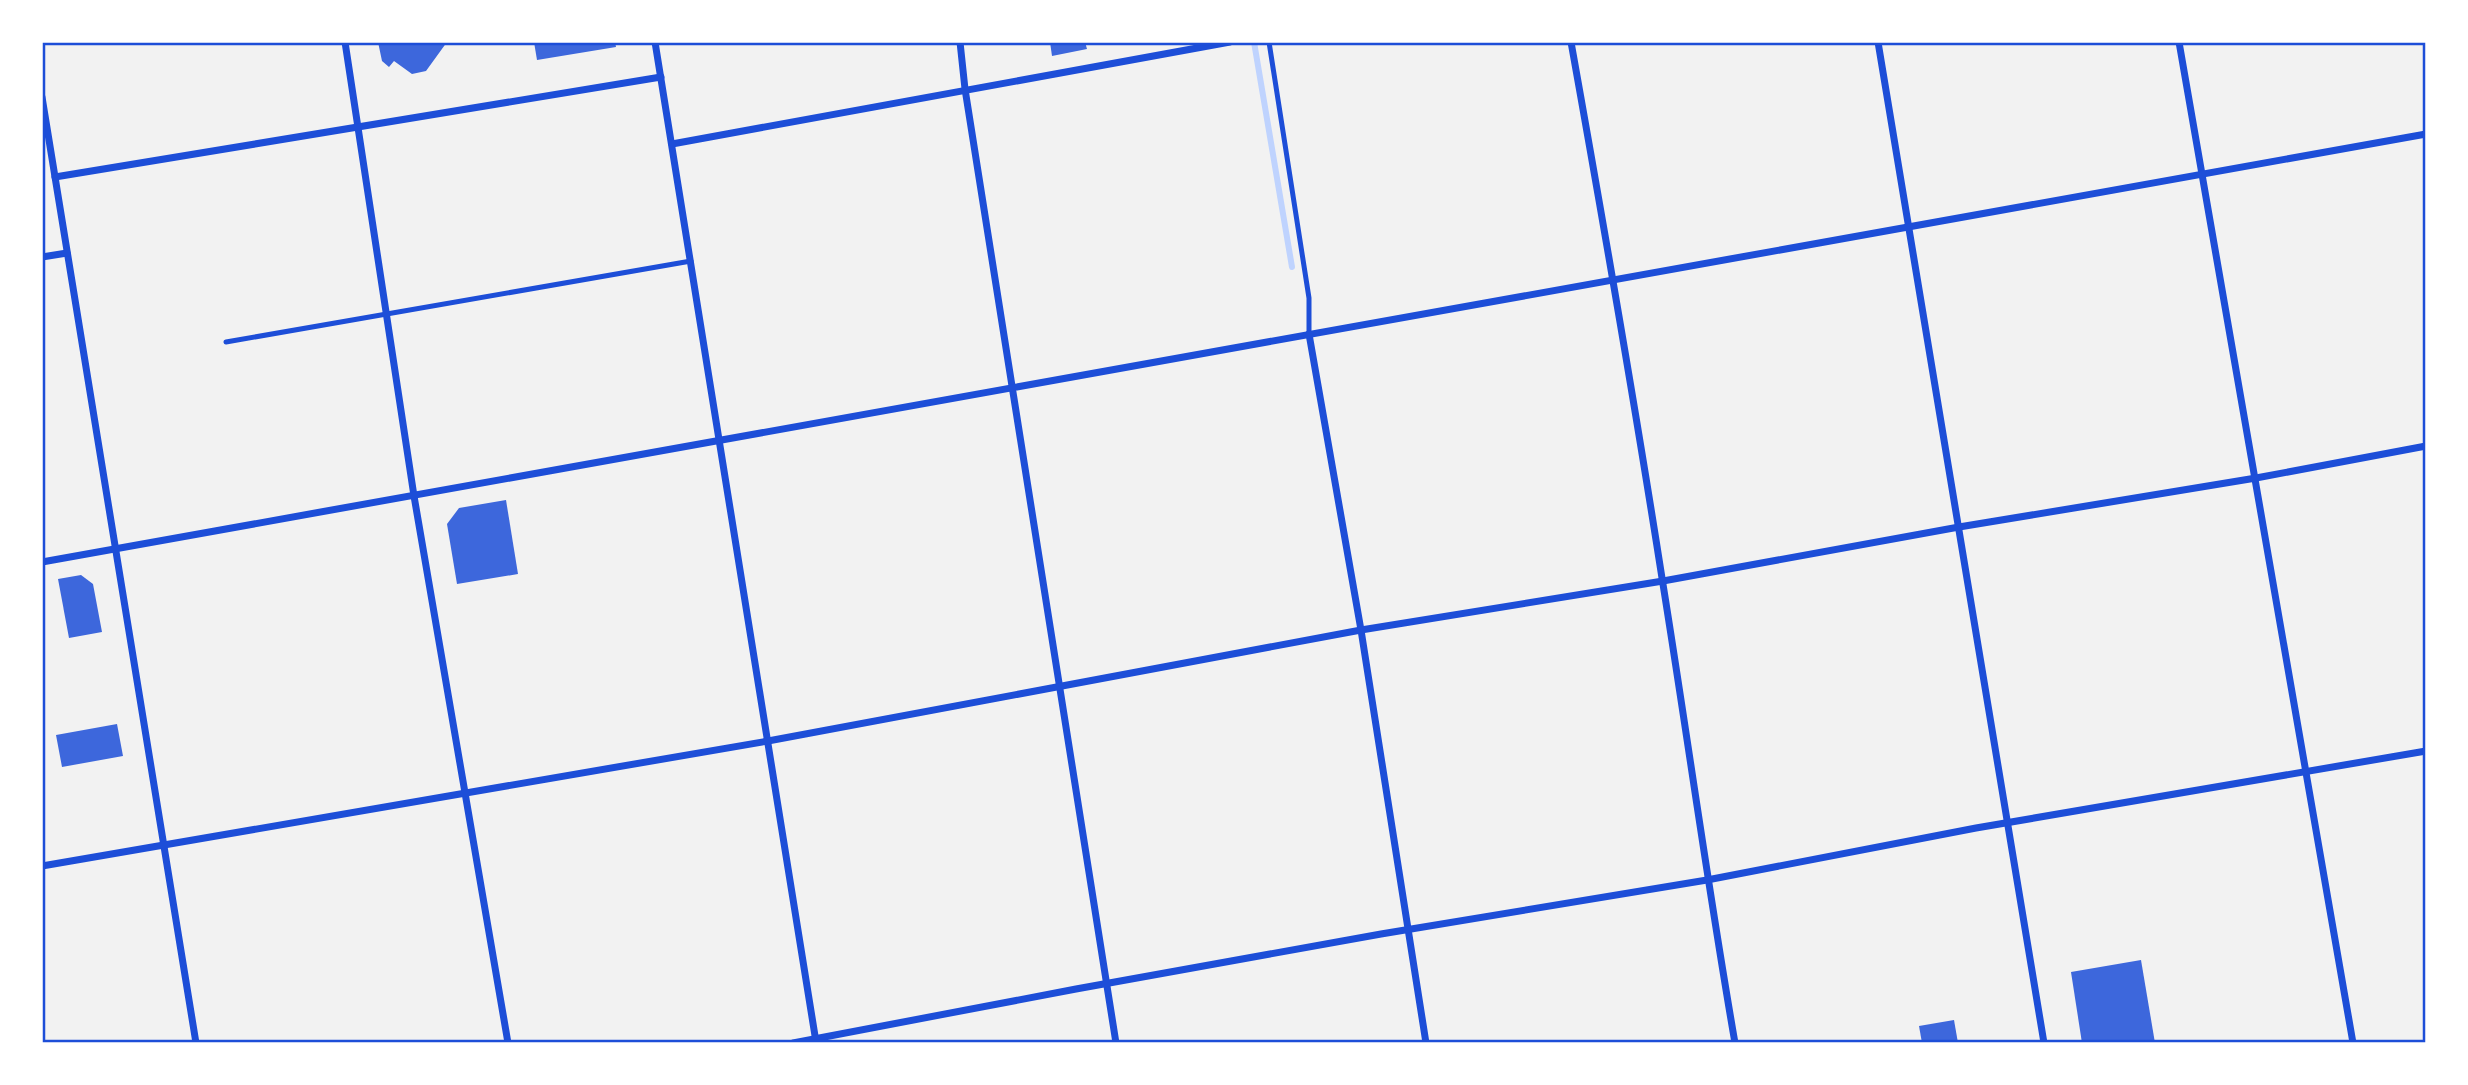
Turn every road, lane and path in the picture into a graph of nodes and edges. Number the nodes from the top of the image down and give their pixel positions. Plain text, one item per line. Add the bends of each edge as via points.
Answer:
1 (345, 42) edge
2 (655, 42) edge
3 (960, 42) edge
4 (1230, 42) edge
5 (1269, 42) edge
6 (1571, 42) edge
7 (1878, 42) edge
8 (2179, 42) edge
9 (661, 77) junction
10 (965, 89) junction
11 (42, 97) edge
12 (358, 127) junction
13 (2426, 134) edge
14 (672, 144) junction
15 (2203, 174) junction
16 (55, 177) junction
17 (1910, 226) junction
18 (67, 253) junction
19 (42, 257) edge
20 (691, 261) junction
21 (1613, 280) junction
22 (387, 314) junction
23 (1309, 334) junction
24 (226, 342) dead end
25 (1013, 388) junction
26 (720, 441) junction
27 (2426, 446) edge
28 (2256, 478) junction
29 (414, 496) junction
30 (1959, 527) junction
31 (115, 550) junction
32 (42, 562) edge
33 (1663, 581) junction
34 (1361, 630) junction
35 (1059, 687) junction
36 (768, 741) junction
37 (2426, 751) edge
38 (2304, 773) junction
39 (466, 793) junction
40 (2007, 823) junction
41 (164, 845) junction
42 (42, 866) edge
43 (1707, 880) junction
44 (1408, 930) junction
45 (1106, 984) junction
46 (816, 1041) edge
47 (197, 1043) edge
48 (508, 1043) edge
49 (793, 1043) edge
50 (1116, 1043) edge
51 (1426, 1043) edge
52 (1735, 1043) edge
53 (2044, 1043) edge
54 (2353, 1043) edge

1 - 12 street
2 - 9 street
3 - 10 street
4 - 10 street
5 - 23 lane via 1309,298
6 - 21 street
7 - 17 street
8 - 15 street
9 - 12 street
9 - 14 street
10 - 14 street
10 - 25 street
11 - 16 street
12 - 16 street
12 - 22 street
13 - 15 street
14 - 20 street
15 - 17 street
15 - 28 street
16 - 18 street
17 - 21 street
17 - 30 street
18 - 19 street
18 - 31 street
20 - 22 lane
20 - 26 street
21 - 23 street
21 - 33 street
22 - 24 lane
22 - 29 street
23 - 25 street
23 - 34 street
25 - 26 street
25 - 35 street
26 - 29 street
26 - 36 street
27 - 28 street
28 - 30 street
28 - 38 street
29 - 31 street
29 - 39 street
30 - 33 street
30 - 40 street
31 - 32 street
31 - 41 street
33 - 34 street
33 - 43 street
34 - 35 street
34 - 44 street
35 - 36 street
35 - 45 street
36 - 39 street
36 - 46 street
37 - 38 street
38 - 40 street
38 - 54 street
39 - 41 street
39 - 48 street
40 - 43 street
40 - 53 street
41 - 42 street
41 - 47 street
43 - 44 street
43 - 52 street
44 - 45 street
44 - 51 street
45 - 46 street
45 - 50 street
46 - 49 street

